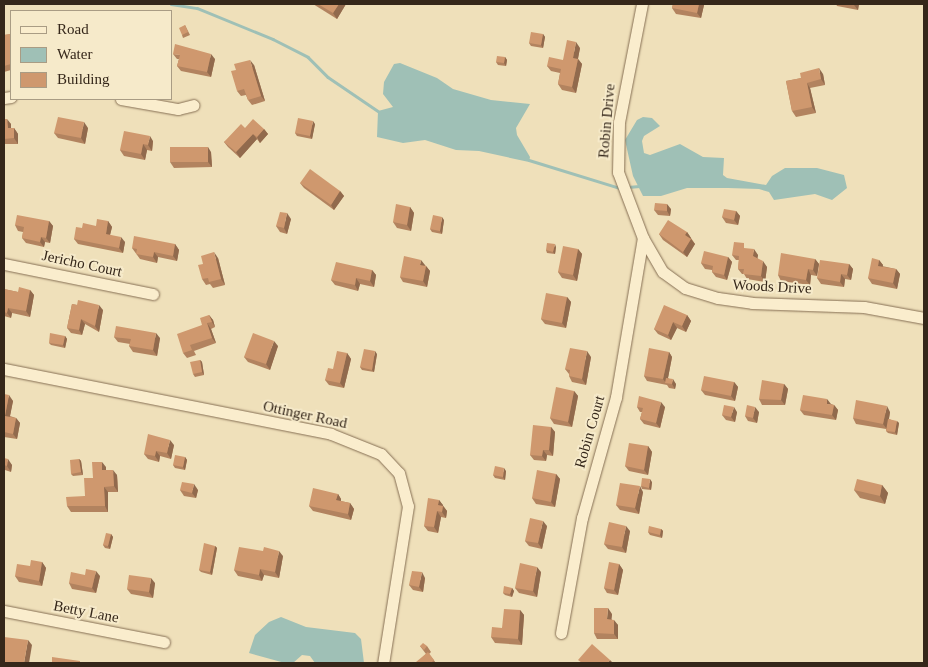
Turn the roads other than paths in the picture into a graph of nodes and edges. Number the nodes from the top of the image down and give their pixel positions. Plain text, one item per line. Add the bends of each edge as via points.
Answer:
1 (642, 4) edge
2 (127, 100) edge
3 (194, 105) dead end
4 (643, 238) junction
5 (4, 264) edge
6 (154, 294) dead end
7 (924, 318) edge
8 (4, 369) edge
9 (4, 611) edge
10 (560, 633) dead end
11 (164, 642) dead end
12 (383, 663) edge

1 - 4 street, Robin Drive via 617,143 618,172
2 - 3 street via 178,109
4 - 7 street, Woods Drive via 663,272 685,288 706,295 752,302 864,307
4 - 10 street, Robin Court via 616,397 582,518
5 - 6 street, Jericho Court
8 - 12 street, Ottinger Road via 331,434 381,454 399,473 408,506
9 - 11 street, Betty Lane

